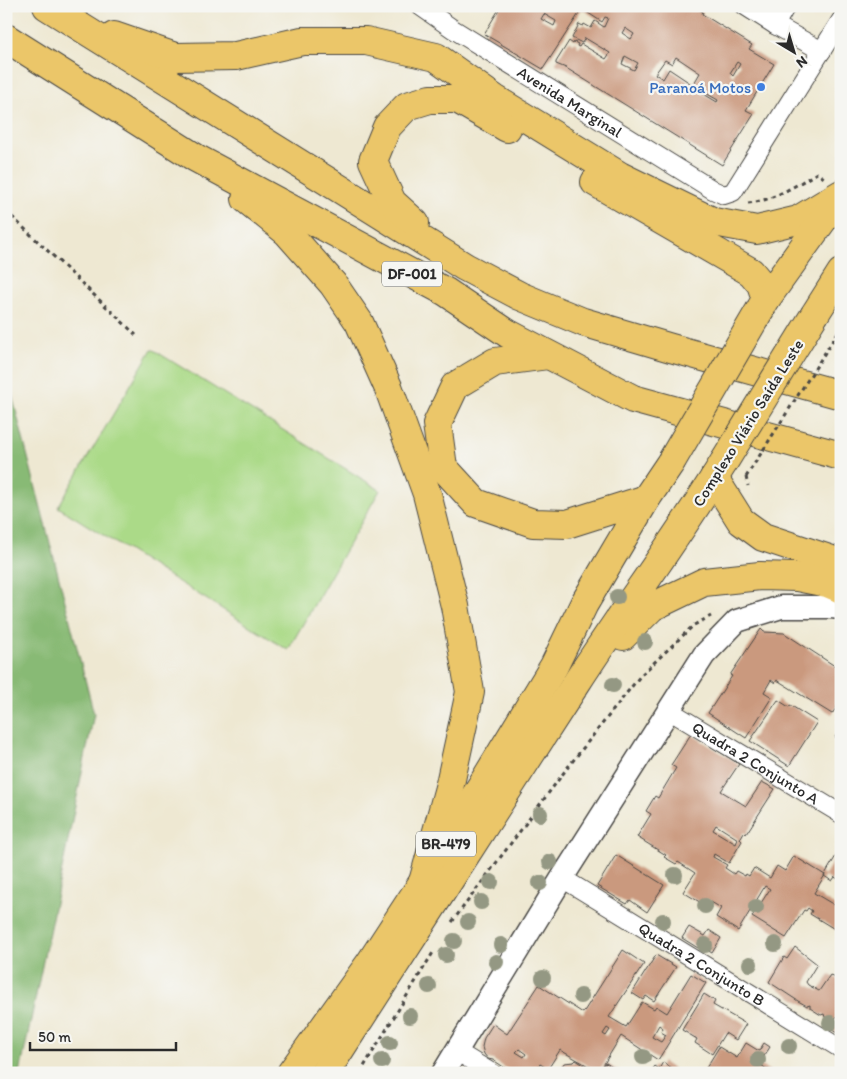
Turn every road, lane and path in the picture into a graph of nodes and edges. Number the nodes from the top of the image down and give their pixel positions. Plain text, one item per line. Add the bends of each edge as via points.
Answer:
1 (47, 6) edge
2 (420, 6) edge
3 (745, 6) edge
4 (786, 6) edge
5 (841, 20) edge
6 (70, 21) junction
7 (775, 25) junction
8 (453, 29) junction
9 (6, 38) edge
10 (822, 51) junction
11 (436, 57) junction
12 (196, 158) junction
13 (836, 189) edge
14 (725, 195) junction
15 (6, 210) edge
16 (465, 267) junction
17 (841, 273) edge
18 (828, 301) edge
19 (764, 304) junction
20 (840, 329) edge
21 (136, 335) dead end
22 (548, 355) junction
23 (841, 395) edge
24 (841, 456) edge
25 (719, 470) junction
26 (746, 477) dead end
27 (646, 498) junction
28 (841, 563) edge
29 (841, 589) edge
30 (841, 608) edge
31 (718, 613) dead end
32 (578, 681) junction
33 (670, 711) junction
34 (841, 814) edge
35 (562, 878) junction
36 (423, 882) junction
37 (447, 929) dead end
38 (437, 946) dead end
39 (841, 1049) edge
40 (456, 1051) junction
41 (291, 1073) edge
42 (324, 1073) edge
43 (360, 1073) edge
44 (443, 1073) edge
45 (492, 1073) edge

1 - 6 main road, DF-001
2 - 8 street, Avenida Marginal
3 - 7 street
4 - 7 street
5 - 10 street
6 - 11 main road via 175,56 236,56 302,41 366,41
6 - 16 main road, DF-001
7 - 10 street
8 - 11 street via 451,43
8 - 14 street, Avenida Marginal
9 - 12 main road, DF-001
10 - 14 street via 733,192
11 - 13 main road via 495,99 620,176 714,222 757,230 798,220
12 - 22 main road, DF-001 via 446,292
12 - 36 main road via 287,232 333,284 359,322 389,389 427,494 455,606 470,692 450,784
13 - 14 path via 817,173 759,202 744,203
13 - 19 main road
15 - 21 path
16 - 19 main road via 392,202 373,161 386,127 407,106 430,99 458,99 751,272 760,284
16 - 23 main road, DF-001 via 520,296 583,322
17 - 18 main road, Complexo Viário Saída Leste
18 - 25 main road, Complexo Viário Saída Leste, bridge
19 - 27 main road, BR-479, bridge via 671,462
20 - 26 path, bridge
22 - 24 main road, DF-001 via 633,399
22 - 27 main road via 495,362 454,386 437,424 443,467 476,503 533,523 566,524
25 - 28 main road via 741,521 763,537
25 - 32 main road, Complexo Viário Saída Leste / BR-479
27 - 36 main road, BR-479 via 584,604 554,666
29 - 32 main road via 797,578 760,576 704,582 652,607
30 - 33 street via 781,607 737,621 704,655
31 - 37 path via 694,625 641,675
32 - 42 main road, BR-479
33 - 34 street, Quadra 2 Conjunto A
33 - 35 street
35 - 39 street, Quadra 2 Conjunto B
35 - 40 street
36 - 41 main road, BR-479
38 - 43 path
40 - 44 street
40 - 45 street

